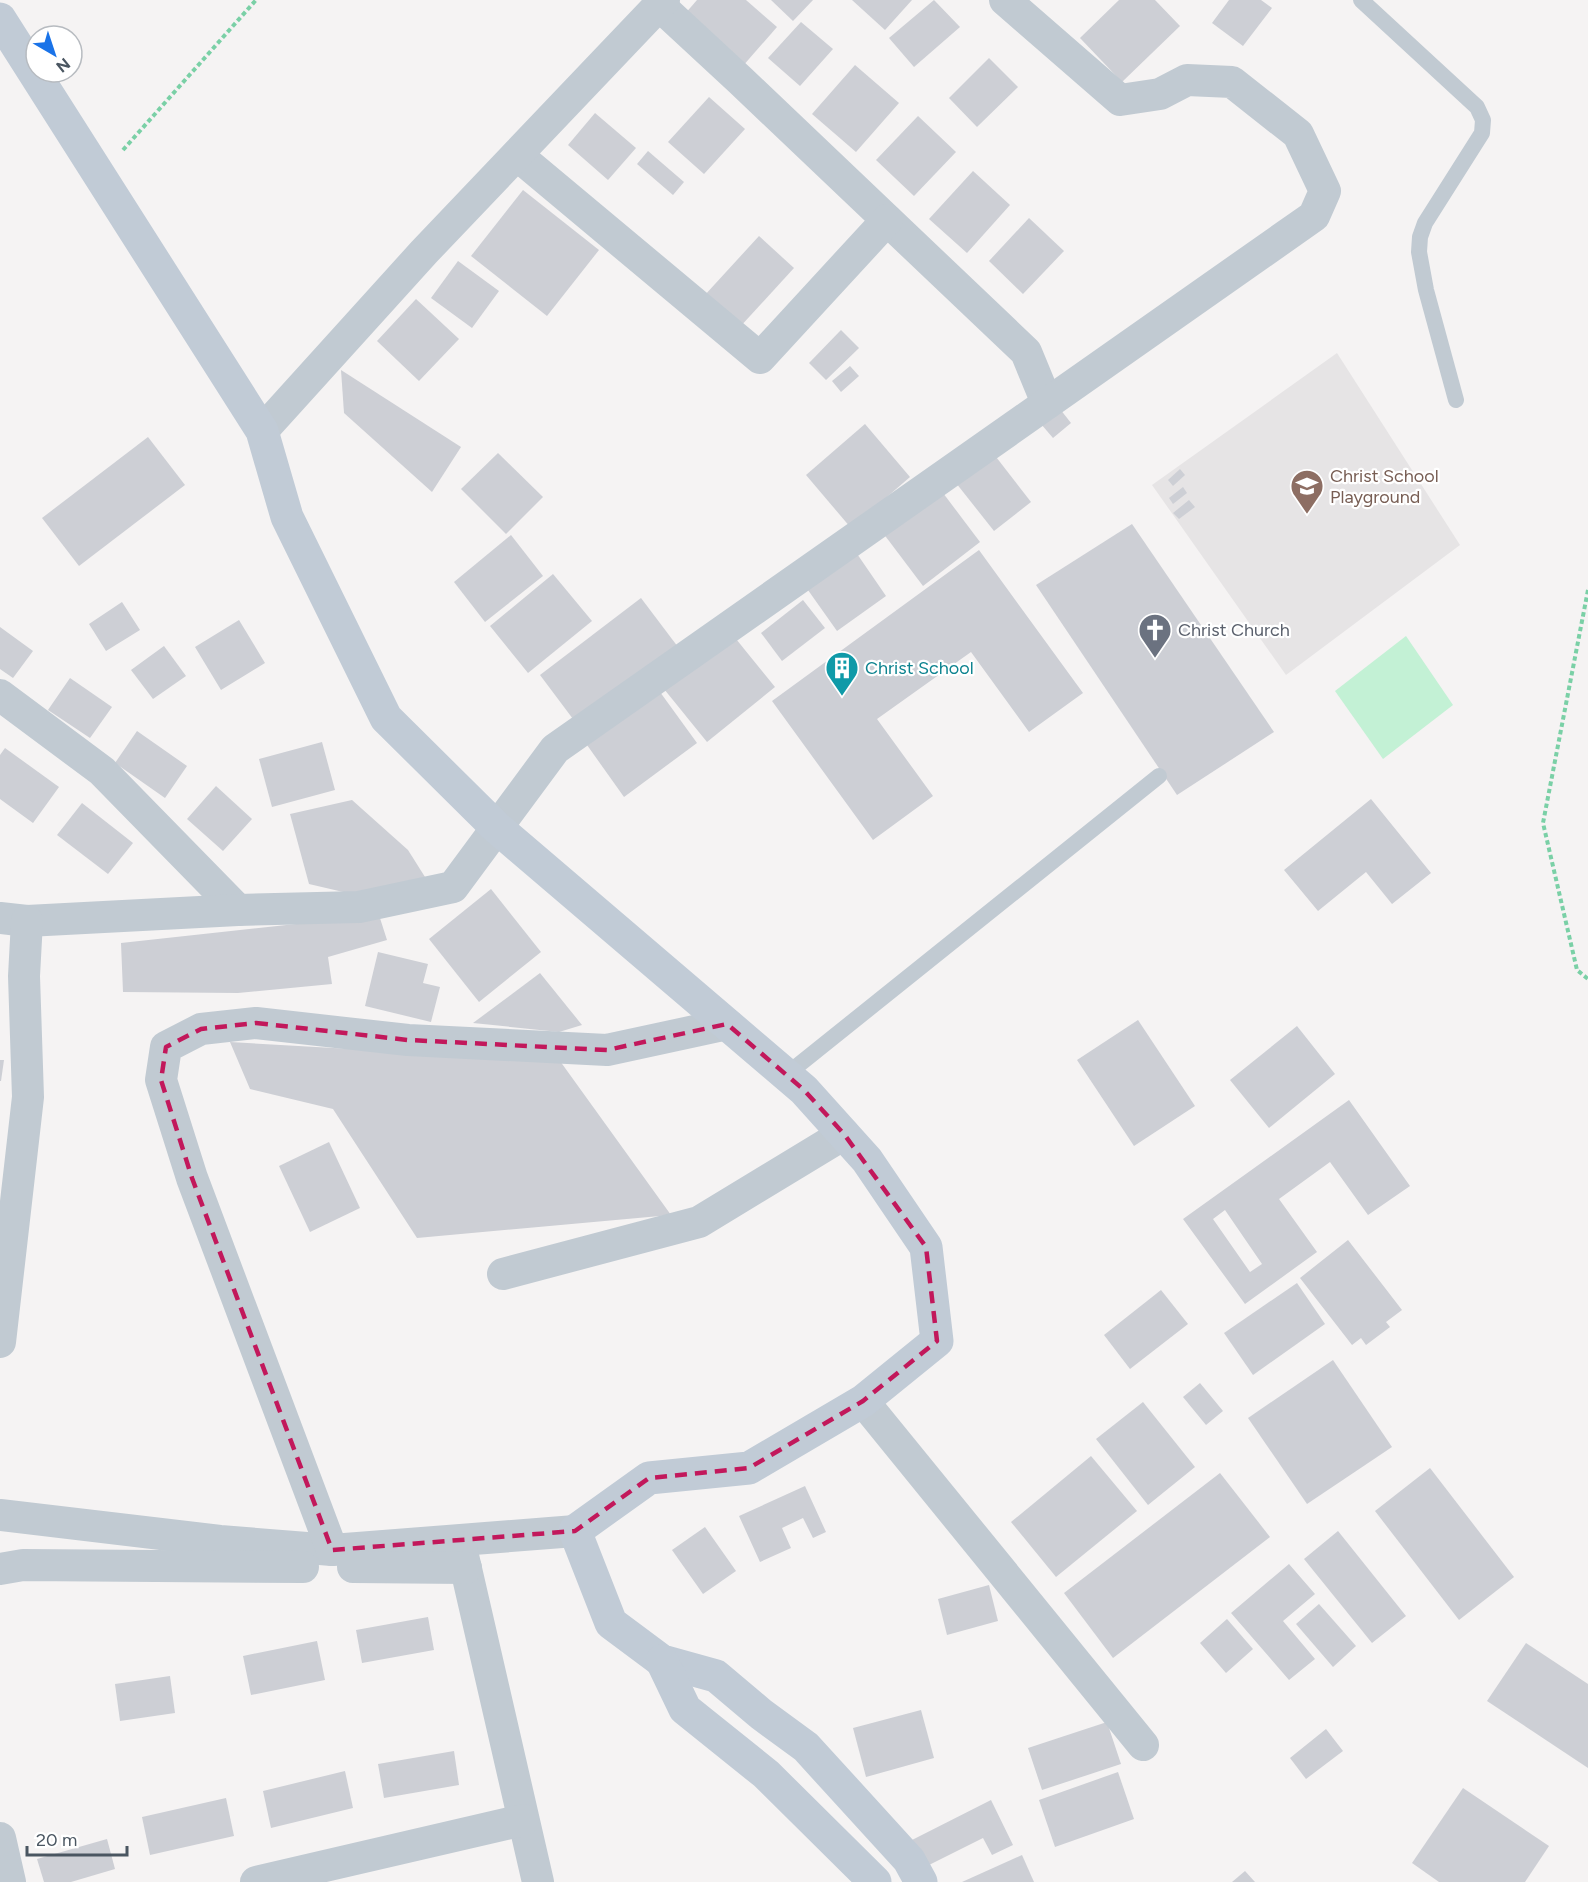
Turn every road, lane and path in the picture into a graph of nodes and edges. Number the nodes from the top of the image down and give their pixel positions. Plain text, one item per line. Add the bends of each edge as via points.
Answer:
1 (256, 0) edge
2 (1005, 0) edge
3 (1361, 0) edge
4 (661, 3) edge
5 (0, 19) edge
6 (517, 155) junction
7 (99, 177) junction
8 (887, 220) junction
9 (1456, 400) dead end
10 (1047, 403) junction
11 (262, 431) junction
12 (1588, 590) edge
13 (0, 695) edge
14 (1159, 776) dead end
15 (496, 827) junction
16 (238, 910) junction
17 (13, 919) edge
18 (1588, 979) edge
19 (727, 1024) junction
20 (786, 1075) junction
21 (844, 1134) junction
22 (503, 1274) dead end
23 (0, 1342) edge
24 (863, 1401) junction
25 (0, 1515) edge
26 (575, 1531) junction
27 (332, 1550) junction
28 (463, 1554) junction
29 (8, 1564) edge
30 (662, 1661) junction
31 (1143, 1745) dead end
32 (523, 1820) junction
33 (0, 1838) edge
34 (10, 1882) edge
35 (256, 1882) edge
36 (537, 1882) edge
37 (875, 1882) edge
38 (921, 1882) edge

1 - 7 path
2 - 10 street via 1119,100 1160,94 1187,80 1232,82 1298,134 1325,191 1314,216
3 - 9 lane via 1477,107 1483,120 1482,133 1420,237 1426,290
4 - 6 street
4 - 8 street
5 - 7 main road
6 - 8 street via 759,358
6 - 11 street
7 - 11 main road
8 - 10 street via 1026,352
10 - 15 street via 555,749
11 - 15 main road via 287,517 386,718
12 - 18 path via 1543,823 1577,970
13 - 16 street via 102,771
14 - 20 lane
15 - 16 street via 453,887 359,908
15 - 19 main road
16 - 17 street
17 - 23 street via 24,975 28,1097
19 - 20 main road
19 - 27 street via 607,1050 408,1040 256,1023 201,1029 166,1047 161,1080 192,1178
20 - 21 main road
21 - 22 street via 699,1222
21 - 24 main road via 867,1160 926,1248 937,1341
24 - 26 main road via 749,1467 649,1478
24 - 31 street
25 - 27 street
26 - 28 street
26 - 30 main road via 611,1623
27 - 28 street
28 - 29 street
28 - 32 street
30 - 37 main road via 685,1709 766,1774
30 - 38 main road via 716,1676 806,1747 909,1860
32 - 35 street
32 - 36 street
33 - 34 street

